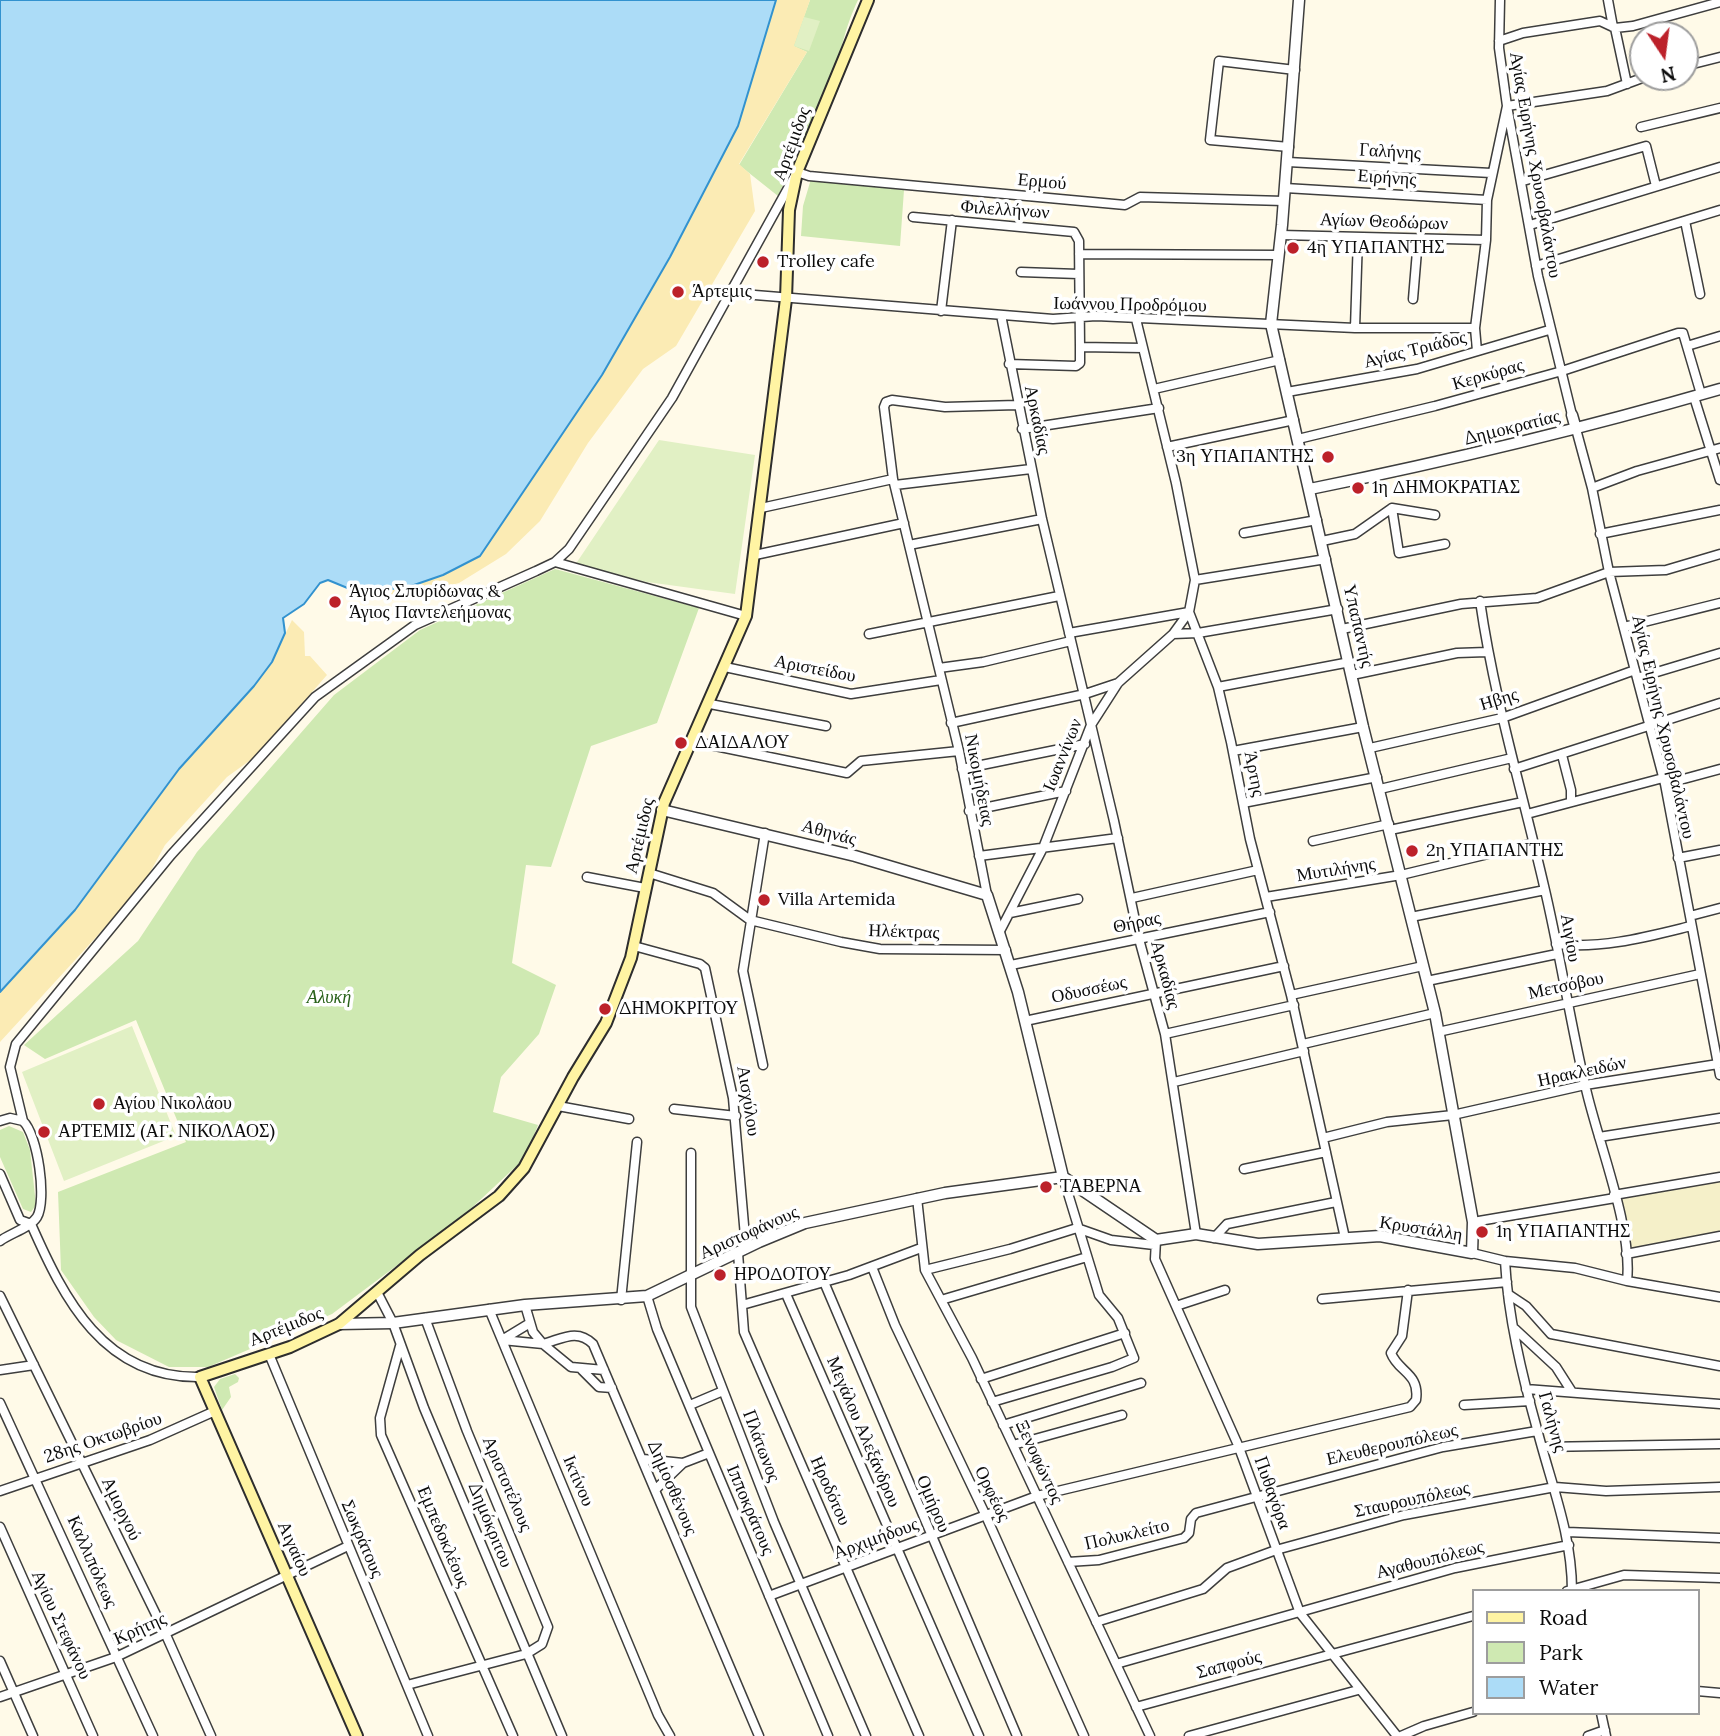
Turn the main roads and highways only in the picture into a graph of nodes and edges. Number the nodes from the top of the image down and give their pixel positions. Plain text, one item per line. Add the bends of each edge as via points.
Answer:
1 (869, 0) edge
2 (200, 1377) joint
3 (357, 1736) edge

1 - 2 main road, Αρτέμιδος via 797,172 789,210 786,299 746,616 662,810 634,946 606,1023 514,1181 338,1324 309,1339
2 - 3 main road, Αιγαίου

